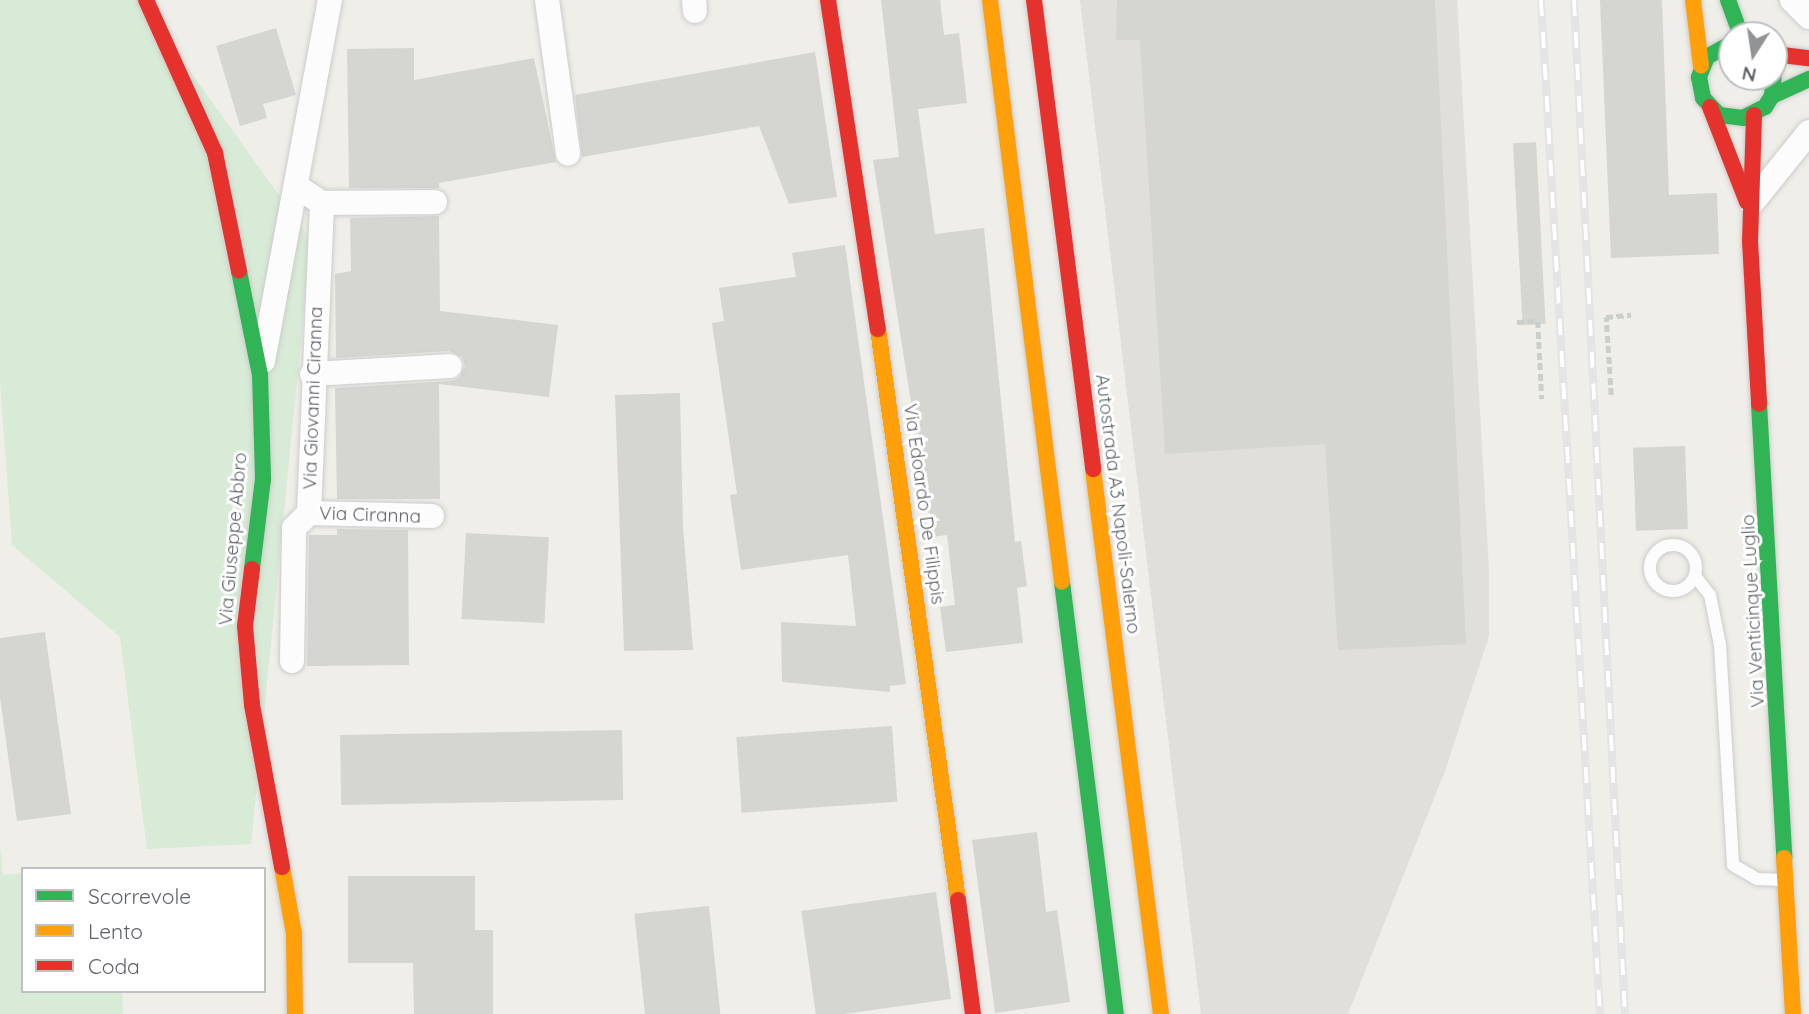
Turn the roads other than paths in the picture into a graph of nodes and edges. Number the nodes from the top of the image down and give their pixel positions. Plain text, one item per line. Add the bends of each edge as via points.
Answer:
1 (146, 0) edge
2 (330, 0) edge
3 (547, 0) edge
4 (828, 0) edge
5 (990, 0) edge
6 (1034, 0) edge
7 (1693, 0) edge
8 (1728, 0) edge
9 (1792, 0) edge
10 (1809, 17) edge
11 (1736, 21) edge
12 (1718, 48) edge
13 (1788, 56) edge
14 (1809, 58) edge
15 (1701, 66) junction
16 (1809, 79) edge
17 (1772, 91) edge
18 (1772, 96) junction
19 (1710, 107) junction
20 (1755, 115) junction
21 (1809, 132) edge
22 (568, 154) dead end
23 (296, 186) junction
24 (435, 202) dead end
25 (322, 203) junction
26 (1749, 207) junction
27 (450, 366) dead end
28 (312, 374) junction
29 (260, 375) junction
30 (309, 513) junction
31 (432, 516) dead end
32 (1695, 576) dead end
33 (292, 661) dead end
34 (1788, 880) junction
35 (295, 1014) edge
36 (973, 1014) edge
37 (1116, 1014) edge
38 (1161, 1014) edge
39 (1793, 1014) edge

1 - 29 main road, Via Giuseppe Abbro via 215,153
2 - 23 street
3 - 22 street
4 - 36 main road, Via Edoardo De Filippis via 911,548
5 - 37 main road
6 - 38 main road, Autostrada A3 Napoli-Salerno
7 - 15 main road
8 - 11 main road
9 - 10 street
12 - 15 main road
13 - 14 main road
15 - 19 main road via 1699,88
16 - 18 main road
17 - 18 main road
18 - 20 main road
19 - 20 main road via 1731,118
19 - 26 main road
20 - 26 main road
21 - 26 street
23 - 25 street
23 - 29 street
24 - 25 street
25 - 28 street, Via Giovanni Ciranna
26 - 34 main road, Via Venticinque Luglio
27 - 28 street
28 - 30 street, Via Giovanni Ciranna
29 - 35 main road, Via Giuseppe Abbro via 263,479 245,626 252,705 295,934
30 - 31 street, Via Ciranna
30 - 33 street, Via Giovanni Ciranna via 295,528
32 - 34 lane via 1710,595 1720,645 1733,865 1757,878
34 - 39 main road, Via Venticinque Luglio

